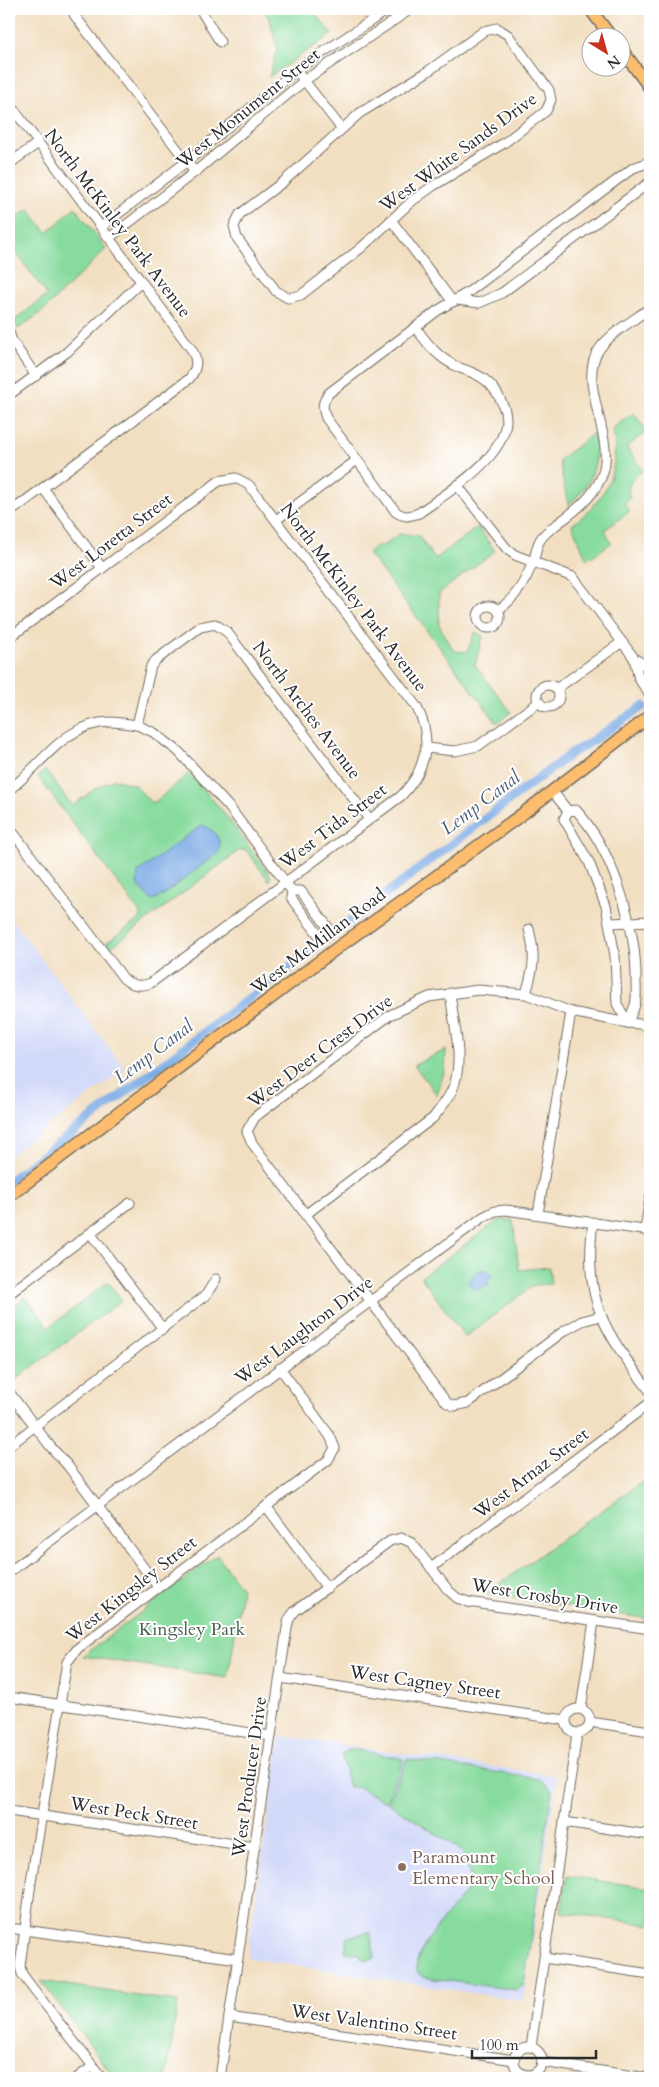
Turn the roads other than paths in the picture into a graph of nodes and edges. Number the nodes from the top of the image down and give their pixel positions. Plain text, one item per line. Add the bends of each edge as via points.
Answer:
1 (72, 9) edge
2 (200, 9) edge
3 (387, 9) edge
4 (411, 9) edge
5 (590, 9) edge
6 (392, 22) junction
7 (604, 28) edge
8 (220, 42) dead end
9 (632, 64) edge
10 (296, 70) junction
11 (305, 80) junction
12 (650, 88) edge
13 (9, 103) edge
14 (341, 128) junction
15 (38, 142) junction
16 (186, 162) junction
17 (650, 162) edge
18 (9, 164) edge
19 (196, 172) junction
20 (650, 182) edge
21 (391, 220) junction
22 (101, 227) junction
23 (109, 238) junction
24 (140, 282) junction
25 (455, 301) junction
26 (650, 308) edge
27 (416, 328) junction
28 (9, 332) edge
29 (36, 376) junction
30 (9, 395) edge
31 (357, 460) junction
32 (236, 478) joint
33 (457, 485) junction
34 (43, 488) junction
35 (9, 513) edge
36 (276, 520) junction
37 (533, 561) junction
38 (102, 568) junction
39 (498, 610) dead end
40 (9, 638) edge
41 (622, 642) junction
42 (634, 658) junction
43 (650, 672) edge
44 (556, 689) junction
45 (650, 695) edge
46 (539, 702) junction
47 (650, 716) edge
48 (137, 725) junction
49 (426, 748) junction
50 (9, 790) edge
51 (553, 792) junction
52 (568, 811) junction
53 (369, 819) junction
54 (9, 827) edge
55 (286, 882) junction
56 (629, 922) junction
57 (650, 922) edge
58 (611, 923) junction
59 (529, 929) dead end
60 (337, 948) junction
61 (450, 993) junction
62 (526, 994) junction
63 (571, 1012) junction
64 (628, 1023) junction
65 (650, 1025) edge
66 (9, 1196) edge
67 (650, 1198) edge
68 (130, 1204) dead end
69 (305, 1214) junction
70 (538, 1214) junction
71 (593, 1222) junction
72 (648, 1230) edge
73 (90, 1233) junction
74 (216, 1279) dead end
75 (9, 1294) edge
76 (370, 1301) junction
77 (601, 1316) junction
78 (163, 1329) junction
79 (280, 1368) junction
80 (650, 1391) edge
81 (9, 1392) edge
82 (650, 1403) edge
83 (35, 1426) junction
84 (9, 1446) edge
85 (98, 1505) junction
86 (266, 1506) junction
87 (401, 1538) joint
88 (431, 1568) junction
89 (9, 1572) edge
90 (158, 1587) junction
91 (327, 1588) junction
92 (594, 1621) junction
93 (650, 1629) edge
94 (280, 1678) junction
95 (9, 1697) edge
96 (58, 1704) junction
97 (581, 1709) junction
98 (565, 1720) junction
99 (590, 1722) junction
100 (650, 1731) edge
101 (577, 1734) junction
102 (271, 1736) junction
103 (9, 1810) edge
104 (43, 1816) junction
105 (564, 1822) junction
106 (650, 1835) edge
107 (255, 1847) junction
108 (9, 1928) edge
109 (25, 1930) junction
110 (544, 1958) junction
111 (238, 1959) junction
112 (650, 1974) edge
113 (229, 2017) junction
114 (531, 2047) junction
115 (514, 2060) junction
116 (542, 2062) junction
117 (93, 2066) junction
118 (527, 2076) edge
119 (77, 2078) edge
120 (102, 2078) edge
121 (220, 2078) edge
122 (647, 2078) edge

1 - 16 street
2 - 8 street
3 - 6 street
3 - 10 street, West Monument Street
4 - 6 street, West Monument Street
5 - 7 main road
6 - 11 street, West Monument Street
9 - 12 main road
10 - 11 street
10 - 16 street, West Monument Street
11 - 14 street
11 - 19 street, West Monument Street
13 - 15 street, North McKinley Park Avenue
14 - 21 street, West White Sands Drive via 283,182 240,214 234,226 237,238 276,291 288,298 301,295
14 - 21 street, West White Sands Drive via 381,98 492,28 508,35 549,90 551,102 546,111 504,143 434,186
15 - 18 street
15 - 22 street, North McKinley Park Avenue
16 - 19 street
16 - 22 street, West Monument Street
17 - 25 street via 633,168
19 - 23 street, West Monument Street
20 - 25 street via 502,294 479,303
21 - 25 street
22 - 23 street, North McKinley Park Avenue
23 - 24 street, North McKinley Park Avenue
24 - 29 street via 67,352
24 - 34 street, North McKinley Park Avenue via 192,350 197,364 195,372
25 - 27 street
26 - 37 street via 604,342 595,356 592,378 605,450 602,477 580,507 545,533
27 - 31 street via 329,392 322,406 326,418
27 - 33 street via 442,359 478,375 496,390 504,407 502,437 486,461
28 - 29 street
29 - 30 street
31 - 33 street via 402,516 419,513
31 - 36 street
32 - 36 street, North McKinley Park Avenue via 249,485
32 - 38 street, West Loretta Street via 219,481
33 - 37 street via 507,549
34 - 35 street
34 - 38 street
36 - 49 street, North McKinley Park Avenue via 416,706 426,732
37 - 39 street via 519,592
37 - 41 street via 572,577
38 - 40 street, West Loretta Street
41 - 42 street
41 - 44 street
42 - 43 street
42 - 45 street via 639,679
44 - 46 street via 550,685 543,686 537,695
44 - 46 street via 559,695 554,705 544,706
46 - 49 street via 478,746 455,752
47 - 51 main road, West McMillan Road
48 - 50 street via 110,722 77,731 51,750
48 - 53 street, North Arches Avenue via 156,660 200,627 215,624 227,632
48 - 55 street via 153,732 178,751 229,807
49 - 53 street, West Tida Street via 415,780 401,796
51 - 52 street
51 - 60 main road, West McMillan Road
52 - 56 street via 576,810 586,821 609,862
52 - 58 street via 564,818 592,869
53 - 55 street, West Tida Street
54 - 55 street, West Tida Street via 124,979 136,985 151,983
55 - 60 street via 292,890 301,891 331,931 327,936
56 - 57 street
56 - 58 street
56 - 64 street via 636,974 635,1004
58 - 64 street via 617,1004
59 - 62 street via 534,966
60 - 66 main road, West McMillan Road
61 - 62 street, West Deer Crest Drive via 478,990
61 - 69 street via 457,1064 454,1084 445,1102 433,1118
61 - 69 street, West Deer Crest Drive via 411,1004 390,1015 255,1117 247,1131 252,1143
62 - 63 street, West Deer Crest Drive
63 - 64 street, West Deer Crest Drive
63 - 70 street
64 - 65 street, West Deer Crest Drive
67 - 72 street
68 - 73 street
69 - 76 street
70 - 71 street, West Laughton Drive
70 - 76 street, West Laughton Drive via 506,1210 489,1214
71 - 72 street, West Laughton Drive
71 - 77 street via 589,1252 591,1280
73 - 75 street
73 - 78 street
74 - 78 street via 206,1295
76 - 77 street via 442,1398 454,1406 468,1403 564,1330
76 - 79 street, West Laughton Drive
77 - 80 street via 610,1336
78 - 83 street
79 - 85 street, West Laughton Drive
79 - 86 street, West Kingsley Street via 330,1436 335,1448 328,1460
81 - 83 street
82 - 88 street, West Arnaz Street
83 - 84 street
83 - 85 street
85 - 89 street, West Laughton Drive
85 - 90 street
86 - 90 street, West Kingsley Street
86 - 91 street
87 - 88 street, West Crosby Drive via 412,1543
87 - 91 street, West Producer Drive via 390,1541
88 - 92 street, West Crosby Drive via 448,1590 468,1602
90 - 96 street, West Kingsley Street via 78,1648 66,1662
91 - 94 street, West Producer Drive via 289,1619
92 - 93 street, West Crosby Drive
92 - 97 street
94 - 98 street, West Cagney Street
94 - 102 street, West Producer Drive
95 - 96 street
96 - 102 street
96 - 104 street, West Kingsley Street
97 - 98 street via 570,1712
97 - 99 street via 587,1713
98 - 101 street via 568,1729
99 - 100 street
99 - 101 street via 586,1731
101 - 105 street
102 - 107 street, West Producer Drive
103 - 104 street, West Peck Street
104 - 107 street, West Peck Street
104 - 109 street, West Kingsley Street
105 - 106 street
105 - 110 street
107 - 111 street, West Producer Drive
108 - 109 street
109 - 111 street
109 - 117 street, West Kingsley Street via 20,1966 22,1974
110 - 112 street
110 - 114 street
111 - 113 street, West Producer Drive
113 - 115 street, West Valentino Street
113 - 121 street, West Producer Drive
114 - 115 street via 519,2050
114 - 116 street via 539,2052
115 - 118 street via 517,2070
116 - 118 street via 537,2072
116 - 122 street
117 - 119 street
117 - 120 street, West Kingsley Street

